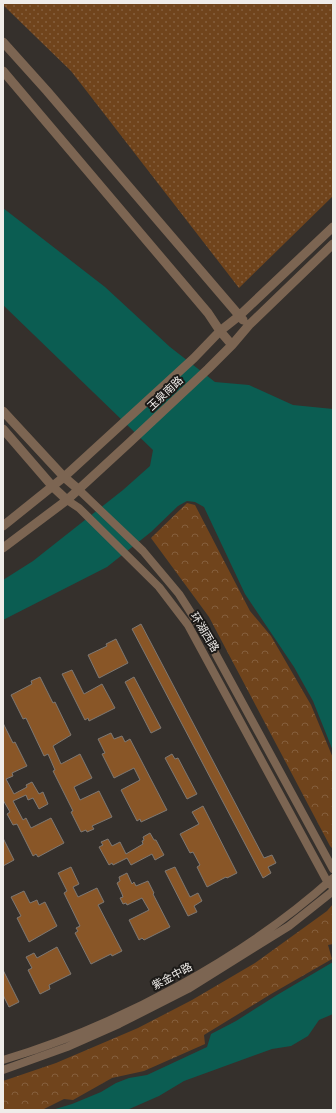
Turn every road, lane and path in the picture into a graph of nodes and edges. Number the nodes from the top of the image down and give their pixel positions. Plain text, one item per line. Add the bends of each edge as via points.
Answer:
1 (3, 42) edge
2 (3, 71) edge
3 (333, 227) edge
4 (333, 244) edge
5 (239, 316) junction
6 (249, 325) junction
7 (220, 331) junction
8 (232, 345) junction
9 (3, 411) edge
10 (3, 429) edge
11 (64, 477) junction
12 (53, 487) junction
13 (78, 489) junction
14 (67, 500) junction
15 (3, 526) edge
16 (3, 548) edge
17 (333, 869) edge
18 (331, 883) edge
19 (333, 891) edge
20 (3, 1060) edge
21 (3, 1070) edge

1 - 5 street
2 - 7 street via 208,313
3 - 5 street, 玉泉南路
4 - 6 street, 玉泉南路
5 - 6 street
5 - 7 street, 玉泉南路
6 - 8 street, 玉泉南路
7 - 8 street
7 - 11 street, 玉泉南路
8 - 13 street, 玉泉南路
9 - 11 street, 环湖西路
10 - 12 street, 环湖西路
11 - 12 street, 玉泉南路
11 - 13 street, 环湖西路
12 - 14 street, 环湖西路
12 - 15 street, 玉泉南路
13 - 14 street, 玉泉南路
13 - 17 street, 环湖西路 via 143,551 178,594 207,638
14 - 16 street, 玉泉南路
14 - 18 street, 环湖西路 via 79,508 131,558 159,587 188,625
18 - 20 street, 紫金中路 via 288,916 188,980 72,1037
19 - 21 street, 紫金中路 via 289,926 188,989 67,1047

